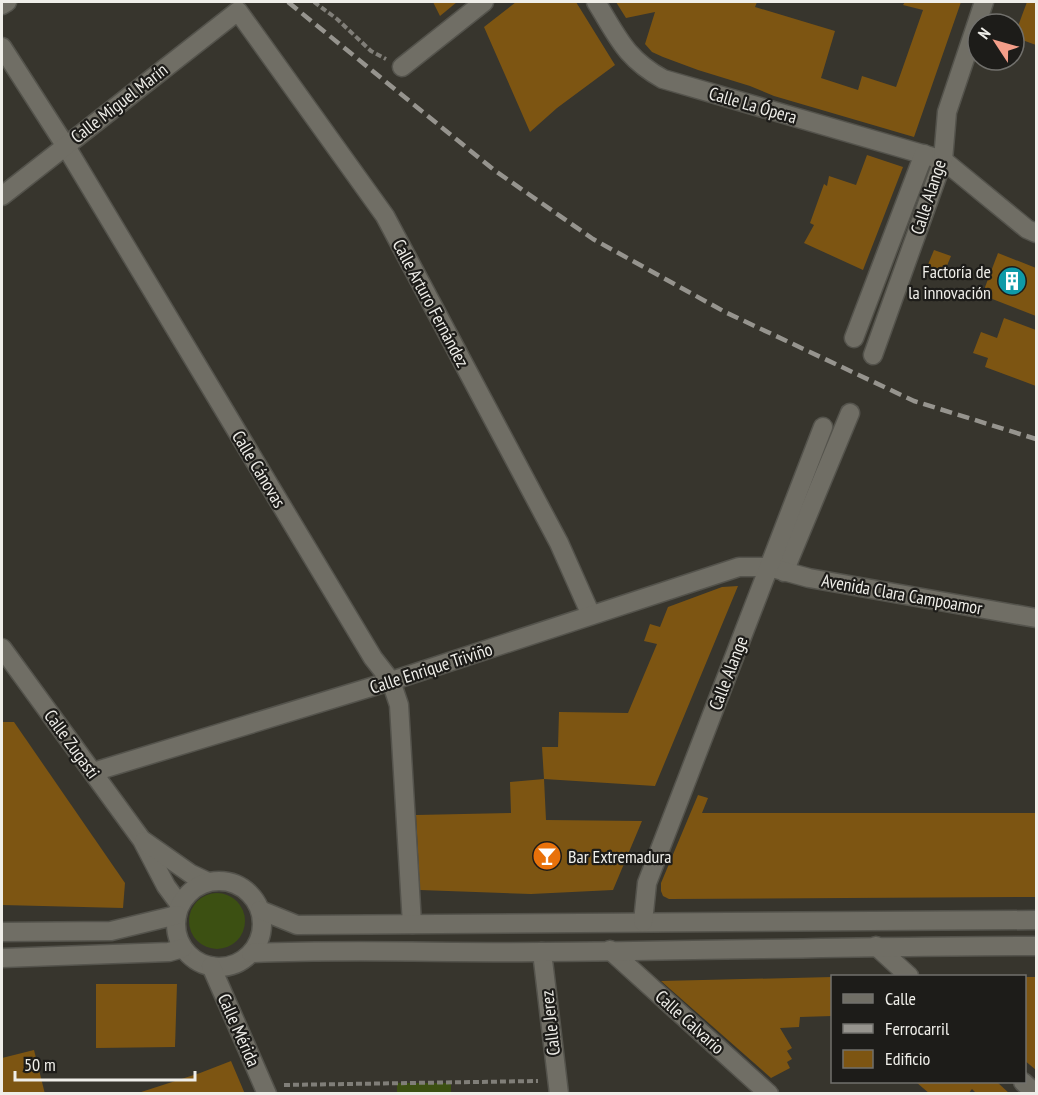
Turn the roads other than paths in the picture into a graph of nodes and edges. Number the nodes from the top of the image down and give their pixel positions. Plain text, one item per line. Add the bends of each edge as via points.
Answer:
1 (7, 2) edge
2 (484, 2) edge
3 (596, 2) edge
4 (984, 2) edge
5 (2, 5) edge
6 (238, 10) joint
7 (2, 47) edge
8 (402, 67) road end
9 (65, 145) junction
10 (924, 154) junction
11 (943, 160) junction
12 (2, 196) edge
13 (1036, 233) edge
14 (854, 338) dead end
15 (873, 355) dead end
16 (850, 413) dead end
17 (823, 427) dead end
18 (777, 570) junction
19 (591, 615) junction
20 (1036, 618) edge
21 (2, 648) edge
22 (391, 681) junction
23 (93, 772) junction
24 (142, 840) junction
25 (208, 882) junction
26 (178, 910) junction
27 (260, 910) junction
28 (1036, 920) edge
29 (643, 922) junction
30 (412, 924) junction
31 (2, 932) edge
32 (876, 946) junction
33 (1036, 946) edge
34 (183, 948) junction
35 (610, 950) junction
36 (542, 952) junction
37 (251, 953) junction
38 (2, 958) edge
39 (211, 966) junction
40 (908, 975) edge
41 (1024, 1083) edge
42 (558, 1087) edge
43 (266, 1089) edge
44 (770, 1094) edge
45 (1036, 1094) edge

1 - 5 street
2 - 8 street
3 - 10 street, Calle La Ópera via 628,53 663,79
4 - 11 street, Calle Alange via 947,112
6 - 9 street, Calle Miguel Marín
6 - 19 street, Calle Arturo Fernández via 385,216 559,543
7 - 9 street, Calle Cánovas
9 - 12 street, Calle Miguel Marín
9 - 22 street, Calle Cánovas via 373,658
10 - 11 street, Calle La Ópera
10 - 14 street, Calle Alange
11 - 13 street
11 - 15 street, Calle Alange
16 - 18 street, Calle Alange
17 - 18 street, Calle Alange
18 - 19 street, Calle Enrique Triviño via 739,567
18 - 20 street, Avenida Clara Campoamor
18 - 29 street, Calle Alange via 647,884
19 - 22 street, Calle Enrique Triviño
21 - 23 street, Calle Zugasti
22 - 23 street, Calle Enrique Triviño
22 - 30 street, Calle Cánovas via 399,705
23 - 24 street, Calle Zugasti
24 - 25 street, Calle Zugasti
24 - 26 street, Calle Zugasti
25 - 26 street via 187,895
25 - 27 street via 228,882 245,889
26 - 31 street via 111,931
26 - 34 street via 178,938
27 - 30 street via 297,926
27 - 37 street via 259,940
28 - 29 street
29 - 30 street
32 - 33 street
32 - 35 street
32 - 40 street
34 - 38 street via 169,952
34 - 39 street via 200,963
35 - 36 street
35 - 44 street, Calle Calvario
36 - 37 street
36 - 42 street, Calle Jerez
37 - 39 street via 240,962
39 - 43 street, Calle Mérida
41 - 45 street

